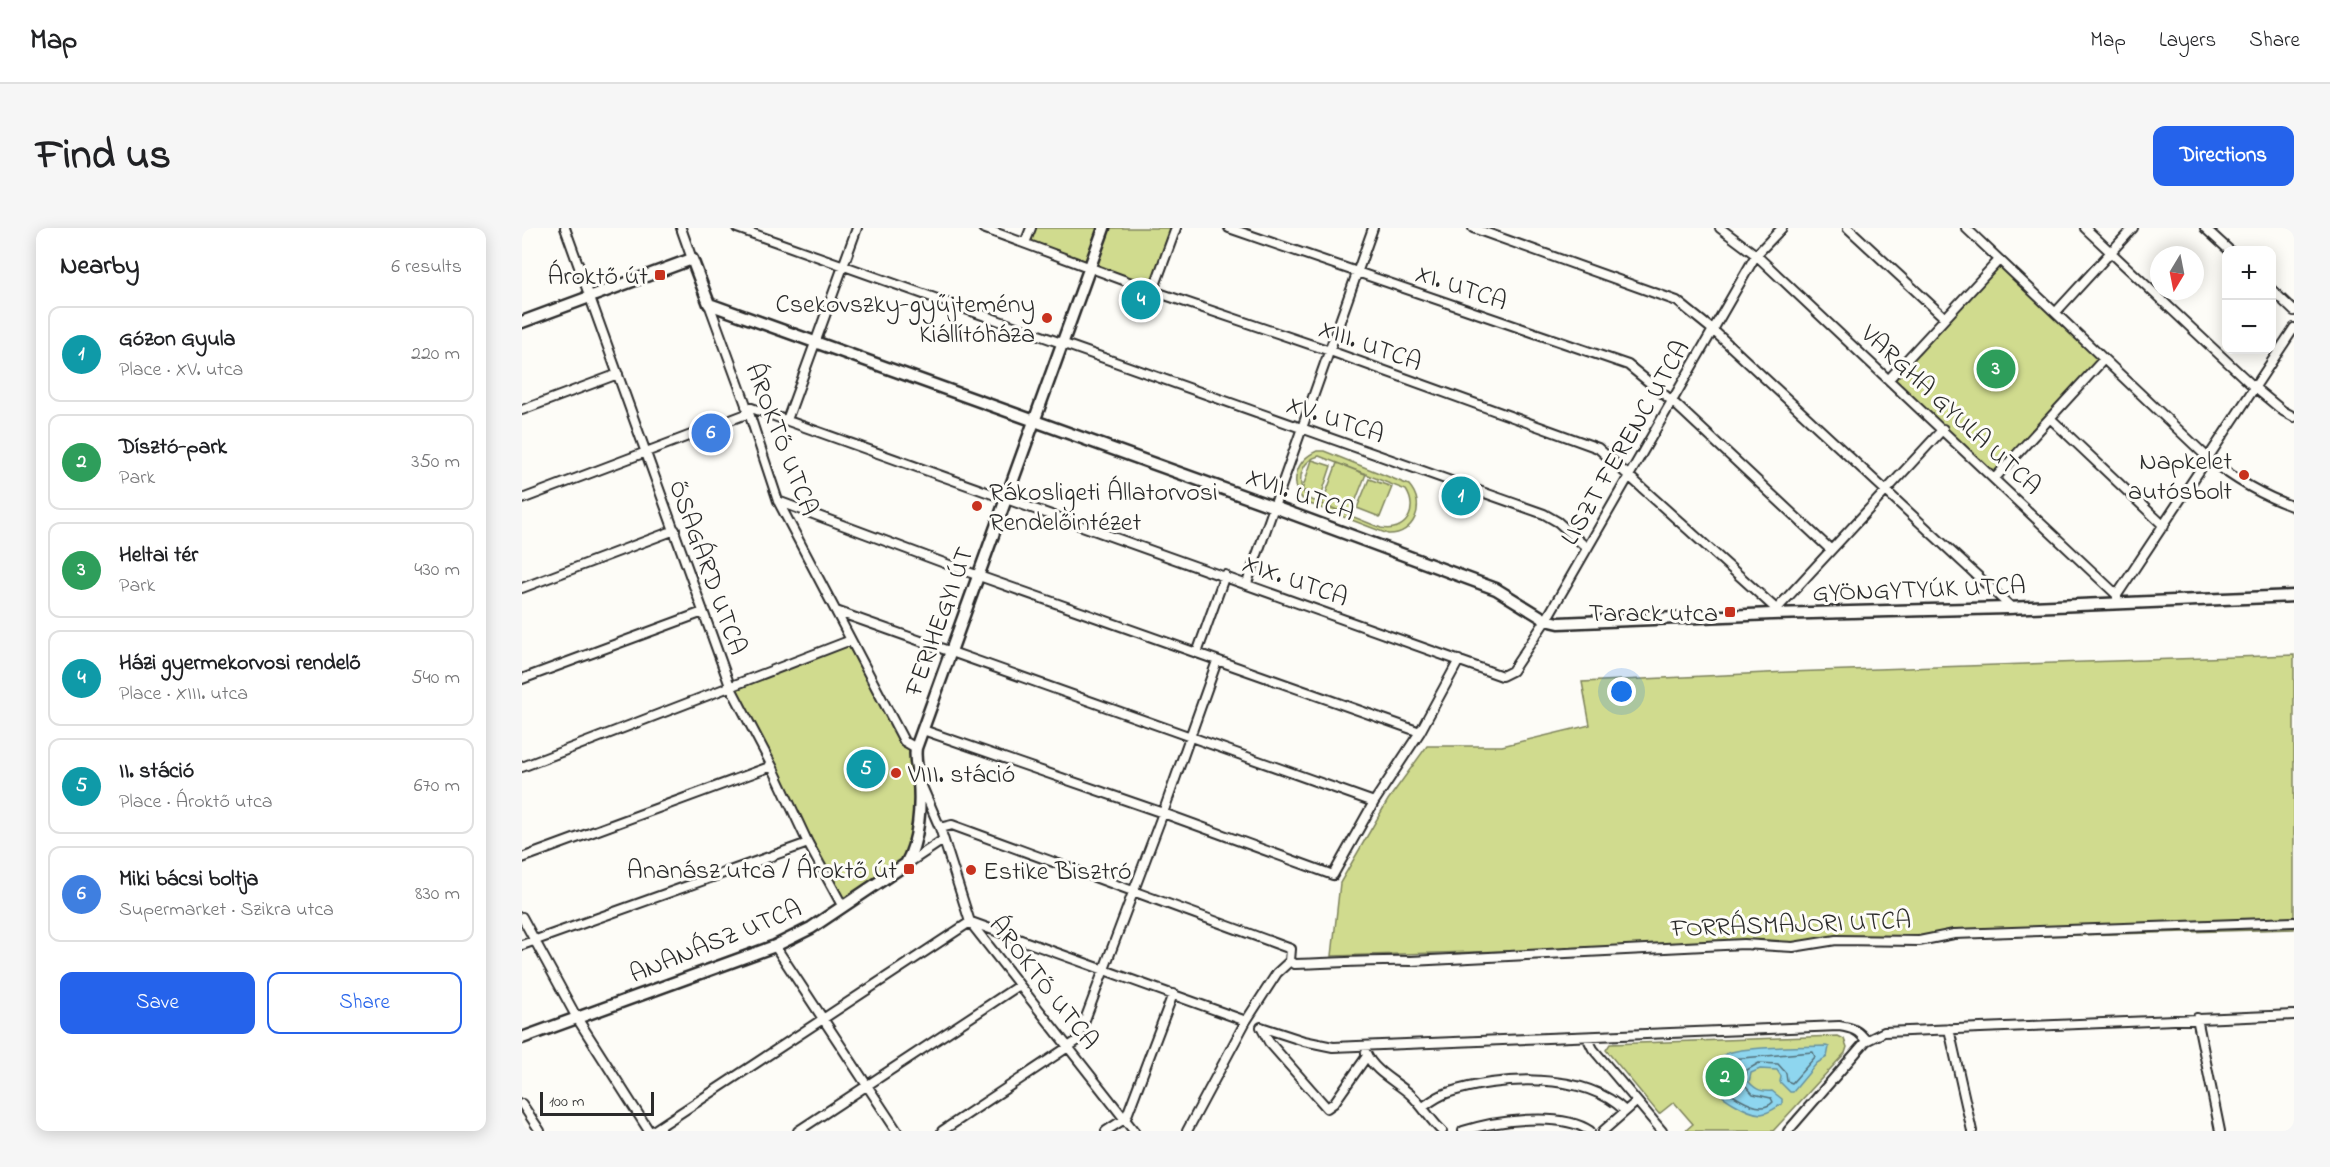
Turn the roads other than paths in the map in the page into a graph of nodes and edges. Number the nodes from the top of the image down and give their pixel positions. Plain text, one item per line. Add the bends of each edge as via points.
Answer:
1 (565, 228) edge
2 (681, 228) edge
3 (737, 228) edge
4 (857, 228) edge
5 (983, 228) edge
6 (1031, 228) edge
7 (1104, 228) edge
8 (1176, 228) edge
9 (1229, 228) edge
10 (1373, 228) edge
11 (1473, 228) edge
12 (1720, 228) edge
13 (1782, 228) edge
14 (1848, 228) edge
15 (1966, 228) edge
16 (2085, 228) edge
17 (2133, 228) edge
18 (2205, 228) edge
19 (1025, 243) junction
20 (2225, 246) edge
21 (2110, 252) junction
22 (1756, 255) junction
23 (692, 259) junction
24 (1999, 260) junction
25 (843, 265) junction
26 (1090, 267) junction
27 (1357, 273) junction
28 (1153, 291) junction
29 (2276, 295) edge
30 (590, 297) junction
31 (709, 304) junction
32 (2294, 311) edge
33 (2056, 312) junction
34 (1946, 318) junction
35 (522, 322) edge
36 (2294, 328) edge
37 (1713, 331) junction
38 (815, 343) junction
39 (1063, 343) junction
40 (1330, 351) junction
41 (2104, 359) junction
42 (618, 374) junction
43 (1889, 379) junction
44 (2254, 387) junction
45 (1672, 401) junction
46 (747, 409) junction
47 (522, 410) edge
48 (2294, 417) edge
49 (2050, 418) junction
50 (787, 420) junction
51 (1035, 422) junction
52 (1302, 428) junction
53 (1943, 429) junction
54 (645, 453) junction
55 (2208, 458) junction
56 (1630, 474) junction
57 (1995, 478) junction
58 (1886, 492) junction
59 (522, 499) edge
60 (1006, 499) junction
61 (778, 501) junction
62 (1274, 507) junction
63 (2294, 507) edge
64 (2164, 526) junction
65 (675, 530) junction
66 (1587, 548) junction
67 (1832, 550) junction
68 (1225, 575) junction
69 (979, 576) junction
70 (1246, 584) junction
71 (522, 588) edge
72 (2294, 596) edge
73 (2117, 599) junction
74 (2012, 608) junction
75 (836, 610) junction
76 (1774, 611) junction
77 (703, 612) junction
78 (1546, 620) junction
79 (850, 640) junction
80 (951, 653) junction
81 (1197, 653) junction
82 (1459, 660) junction
83 (1217, 661) junction
84 (1502, 676) joint
85 (522, 679) edge
86 (730, 686) junction
87 (923, 730) junction
88 (1420, 732) junction
89 (1189, 738) junction
90 (916, 748) junction
91 (772, 766) junction
92 (522, 767) edge
93 (919, 780) junction
94 (1374, 802) junction
95 (1163, 813) junction
96 (940, 828) junction
97 (943, 840) junction
98 (808, 843) junction
99 (522, 858) edge
100 (906, 864) junction
101 (1134, 891) junction
102 (843, 907) junction
103 (522, 917) edge
104 (970, 922) junction
105 (2294, 922) edge
106 (534, 941) junction
107 (522, 945) edge
108 (775, 946) junction
109 (1290, 962) junction
110 (1104, 968) junction
111 (1018, 986) junction
112 (1173, 994) junction
113 (2294, 1015) edge
114 (577, 1018) junction
115 (2197, 1018) junction
116 (822, 1019) junction
117 (1246, 1021) junction
118 (1949, 1029) junction
119 (1587, 1037) junction
120 (522, 1038) edge
121 (1866, 1041) junction
122 (1365, 1046) junction
123 (1068, 1049) junction
124 (1367, 1056) junction
125 (866, 1085) junction
126 (1636, 1102) junction
127 (522, 1104) edge
128 (1423, 1107) junction
129 (1625, 1111) junction
130 (1126, 1118) junction
131 (540, 1131) edge
132 (651, 1131) edge
133 (798, 1131) edge
134 (897, 1131) edge
135 (942, 1131) edge
136 (1106, 1131) edge
137 (1134, 1131) edge
138 (1187, 1131) edge
139 (1442, 1131) edge
140 (1463, 1131) edge
141 (1590, 1131) edge
142 (1603, 1131) edge
143 (1662, 1131) edge
144 (1788, 1131) edge
145 (1972, 1131) edge
146 (2220, 1131) edge

1 - 30 street, ŐSAGÁRD UTCA
2 - 23 street, ÁROKTŐ UTCA
3 - 25 street, XV. UTCA
4 - 25 street
5 - 19 street, XIII. UTCA
6 - 19 street
7 - 26 street, FERIHEGYI ÚT
8 - 28 street
9 - 27 street, XI. UTCA
10 - 27 street
11 - 37 street via 1677,301
12 - 22 street, VARGHA GYULA UTCA
13 - 22 street, LISZT FERENC UTCA
14 - 34 street
15 - 24 street
16 - 21 street
17 - 21 street
18 - 20 street
19 - 26 street, XIII. UTCA
21 - 33 street
21 - 44 street
22 - 37 street, LISZT FERENC UTCA
22 - 43 street, VARGHA GYULA UTCA
23 - 30 street
23 - 31 street, ÁROKTŐ UTCA
24 - 33 street
24 - 34 street
25 - 38 street
25 - 39 street, XV. UTCA
26 - 28 street, XIII. UTCA
26 - 39 street, FERIHEGYI ÚT
27 - 40 street
27 - 45 street, XI. UTCA via 1628,365
28 - 40 street, XIII. UTCA
29 - 32 street
30 - 35 street
30 - 42 street, ŐSAGÁRD UTCA
31 - 38 street, XVII. UTCA
31 - 46 street, ÁROKTŐ UTCA
33 - 41 street
34 - 43 street
36 - 44 street
37 - 45 street, LISZT FERENC UTCA
37 - 58 street
38 - 50 street
38 - 51 street, XVII. UTCA
39 - 51 street, FERIHEGYI ÚT
39 - 52 street, XV. UTCA
40 - 52 street
40 - 56 street, XIII. UTCA via 1598,448
41 - 49 street
41 - 55 street
42 - 47 street
42 - 54 street, ŐSAGÁRD UTCA
43 - 53 street, VARGHA GYULA UTCA
44 - 48 street
44 - 55 street
45 - 56 street, LISZT FERENC UTCA
45 - 67 street, XI. UTCA
46 - 50 street, XIX. UTCA
46 - 54 street
46 - 61 street, ÁROKTŐ UTCA
49 - 57 street
49 - 64 street
50 - 60 street, XIX. UTCA
51 - 60 street, FERIHEGYI ÚT
51 - 62 street, XVII. UTCA
52 - 62 street
52 - 66 street, XV. UTCA via 1544,514
53 - 57 street, VARGHA GYULA UTCA
53 - 58 street
54 - 59 street
54 - 65 street, ŐSAGÁRD UTCA
55 - 63 street via 2258,493
55 - 64 street
56 - 66 street, LISZT FERENC UTCA
56 - 76 street
57 - 73 street, VARGHA GYULA UTCA
58 - 67 street
58 - 74 street
60 - 68 street, XIX. UTCA
60 - 69 street, FERIHEGYI ÚT
61 - 69 street
61 - 75 street, ÁROKTŐ UTCA
62 - 70 street
62 - 78 street, XVII. UTCA via 1496,589
64 - 73 street
65 - 71 street
65 - 77 street, ŐSAGÁRD UTCA
66 - 78 street, LISZT FERENC UTCA
67 - 76 street
68 - 70 street, XIX. UTCA
68 - 81 street
69 - 80 street, FERIHEGYI ÚT
69 - 81 street
70 - 82 street, XIX. UTCA
72 - 73 street, GYÖNGYTYÚK UTCA
73 - 74 street, GYÖNGYTYÚK UTCA
74 - 76 street, GYÖNGYTYÚK UTCA
75 - 79 street, ÁROKTŐ UTCA
75 - 80 street
76 - 78 street, GYÖNGYTYÚK UTCA via 1559,623
77 - 85 street
77 - 86 street, ŐSAGÁRD UTCA
78 - 84 street, LISZT FERENC UTCA via 1512,671
79 - 86 street
79 - 90 street, ÁROKTŐ UTCA via 904,741
80 - 87 street, FERIHEGYI ÚT
80 - 89 street
81 - 83 street
82 - 84 street, XIX. UTCA
82 - 88 street
83 - 88 street
83 - 89 street
86 - 91 street, ŐSAGÁRD UTCA
86 - 92 street
87 - 90 street, FERIHEGYI ÚT
87 - 95 street
88 - 94 street
89 - 94 street
89 - 95 street
90 - 93 street, FERIHEGYI ÚT
91 - 98 street, ŐSAGÁRD UTCA
91 - 99 street
93 - 96 street, ÁROKTŐ UTCA
93 - 100 street, FERIHEGYI ÚT via 914,848
94 - 95 street via 1333,875
95 - 101 street
96 - 97 street, ÁROKTŐ UTCA
96 - 101 street via 952,825
97 - 100 street, ANANÁSZ UTCA
97 - 104 street, ÁROKTŐ UTCA
98 - 102 street, ŐSAGÁRD UTCA
98 - 106 street
100 - 102 street, ANANÁSZ UTCA
101 - 109 street via 1291,949
101 - 110 street
102 - 108 street, ANANÁSZ UTCA
103 - 106 street
104 - 110 street
104 - 111 street, ÁROKTŐ UTCA
104 - 116 street
105 - 109 street, FORRÁSMAJORI UTCA via 1954,934 1919,940 1836,940 1793,947 1744,944 1411,961
106 - 107 street
106 - 114 street
108 - 114 street, ANANÁSZ UTCA
108 - 116 street
109 - 117 street via 1277,973
110 - 112 street
110 - 123 street via 1077,1041
111 - 123 street, ÁROKTŐ UTCA
111 - 125 street
112 - 117 street
112 - 130 street
113 - 115 street
114 - 120 street, ANANÁSZ UTCA
114 - 132 street
115 - 118 street
115 - 146 street
116 - 125 street
116 - 132 street
117 - 138 street
118 - 121 street via 1884,1032
118 - 145 street
119 - 121 street via 1839,1026 1861,1033
119 - 122 street
119 - 126 street
121 - 144 street
122 - 124 street
122 - 124 street via 1333,1047 1261,1027 1269,1042 1327,1108
123 - 130 street, ÁROKTŐ UTCA
123 - 135 street
124 - 128 street
125 - 133 street
125 - 134 street
126 - 129 street
126 - 143 street
127 - 131 street
128 - 129 street via 1444,1094 1470,1087 1546,1081 1597,1093 1614,1100
128 - 139 street
129 - 142 street
130 - 136 street
130 - 137 street, ÁROKTŐ UTCA
140 - 141 street via 1486,1125 1553,1120

